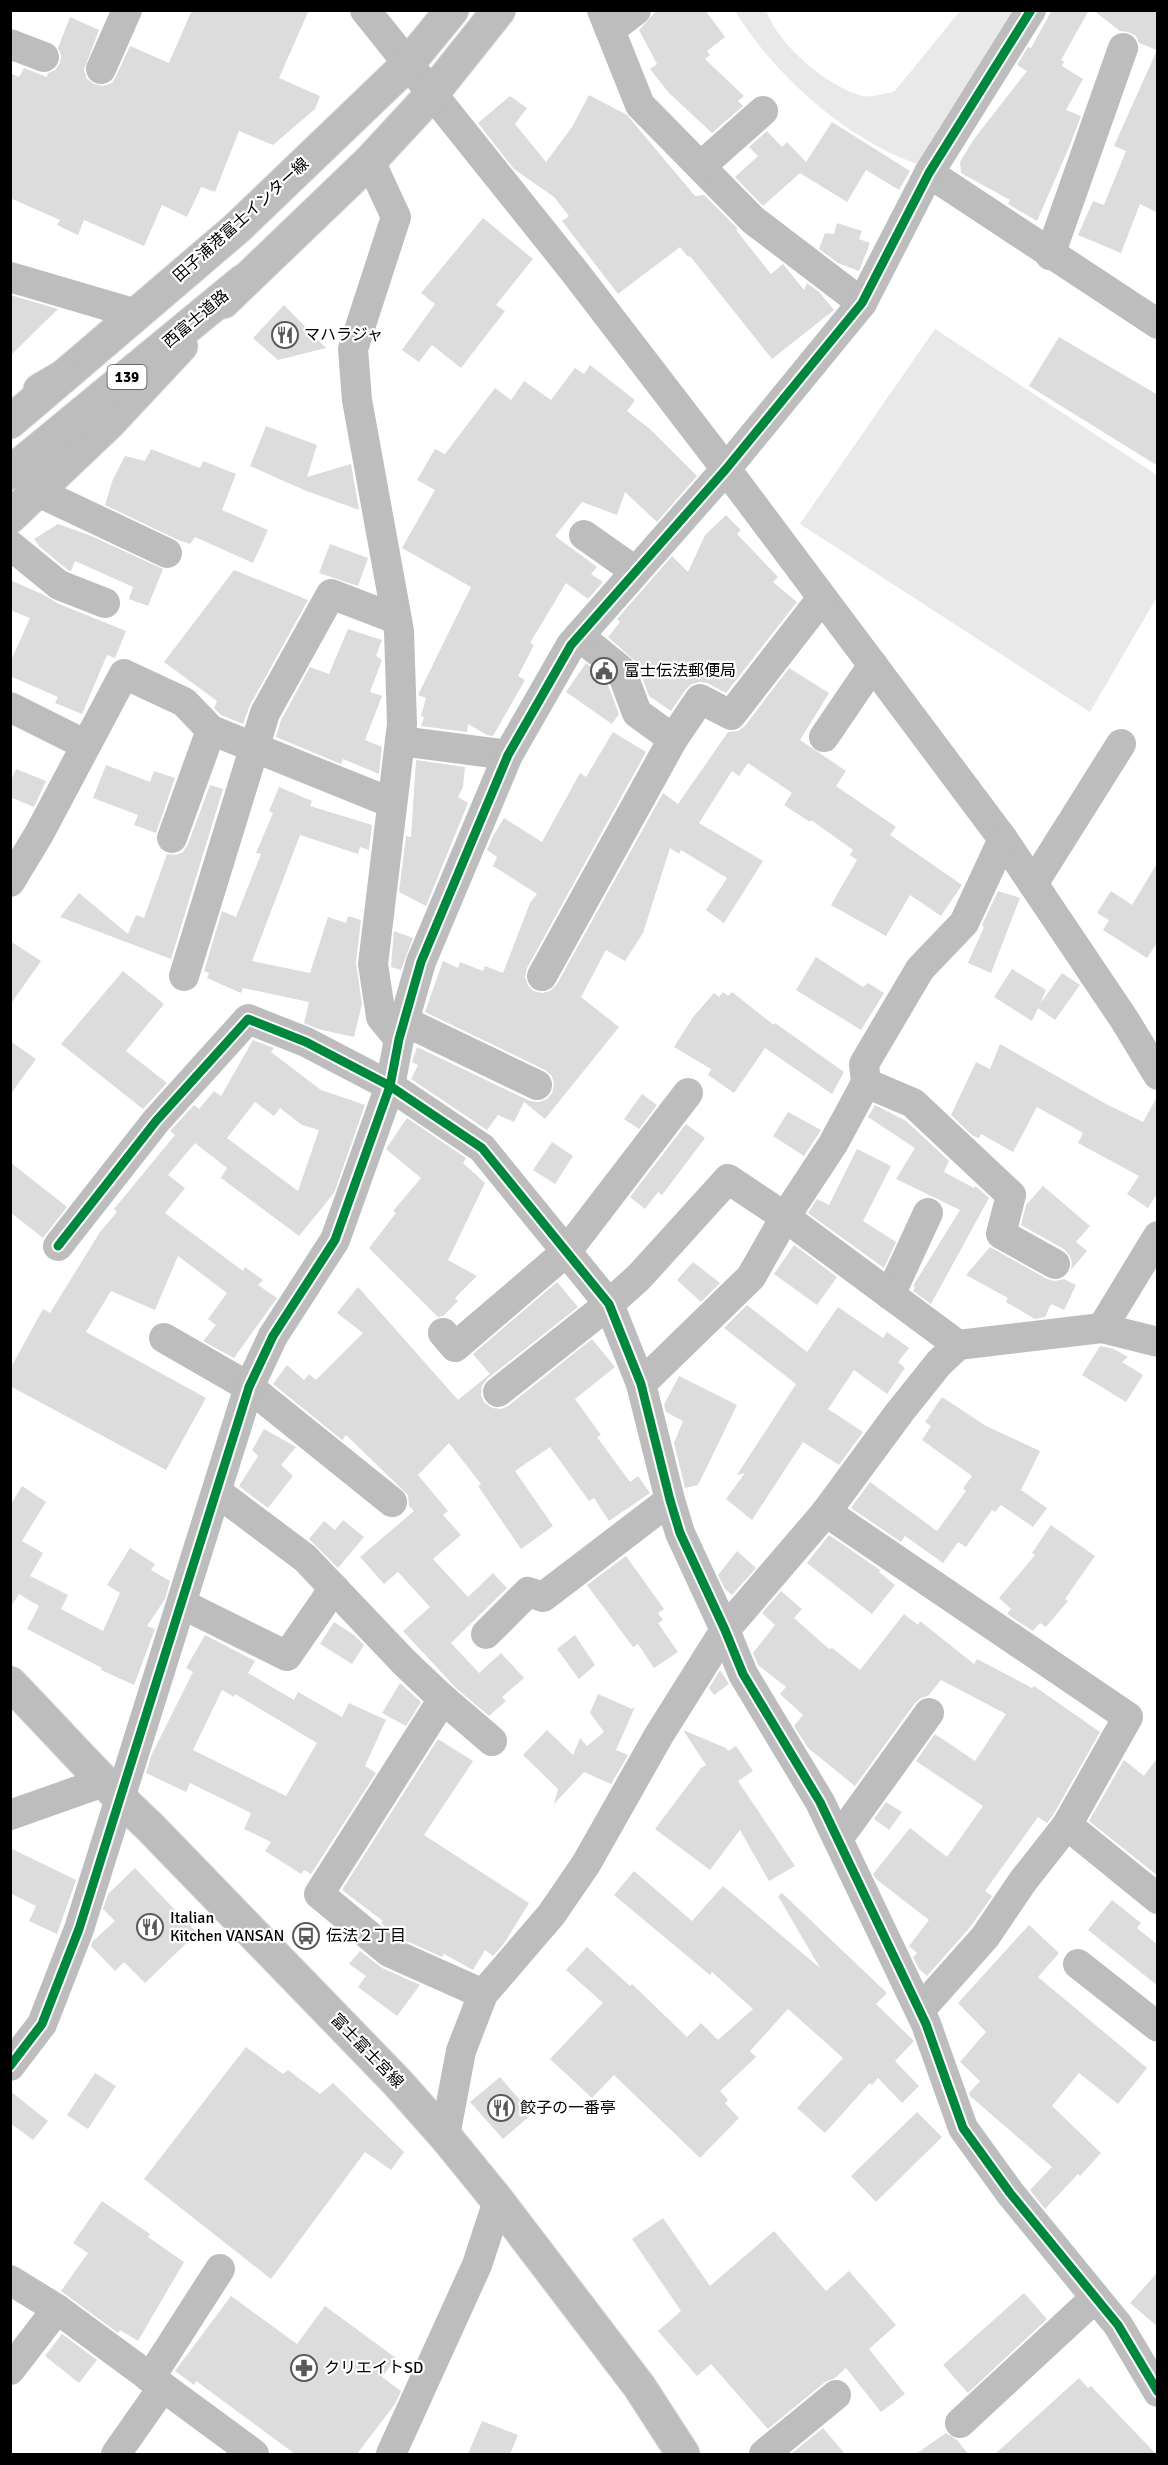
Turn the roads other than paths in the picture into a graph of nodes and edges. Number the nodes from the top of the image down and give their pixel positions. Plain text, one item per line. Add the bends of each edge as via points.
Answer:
1 (127, 10) edge
2 (365, 10) edge
3 (452, 10) edge
4 (499, 10) edge
5 (636, 10) edge
6 (1031, 10) edge
7 (606, 20) edge
8 (10, 44) edge
9 (1123, 48) dead end
10 (44, 57) dead end
11 (407, 65) junction
12 (101, 69) dead end
13 (432, 94) junction
14 (763, 111) dead end
15 (370, 161) junction
16 (701, 166) junction
17 (929, 173) junction
18 (1050, 255) junction
19 (10, 277) edge
20 (862, 303) junction
21 (136, 314) junction
22 (1156, 319) edge
23 (64, 376) junction
24 (10, 407) edge
25 (10, 422) edge
26 (726, 469) junction
27 (23, 482) edge
28 (10, 517) edge
29 (584, 536) dead end
30 (10, 545) edge
31 (167, 553) dead end
32 (635, 571) junction
33 (822, 598) junction
34 (105, 603) dead end
35 (396, 619) junction
36 (579, 636) junction
37 (873, 665) junction
38 (10, 706) edge
39 (211, 730) junction
40 (824, 737) dead end
41 (673, 739) junction
42 (400, 741) junction
43 (1120, 744) dead end
44 (86, 745) junction
45 (254, 748) junction
46 (508, 755) junction
47 (392, 803) junction
48 (172, 838) dead end
49 (1003, 839) junction
50 (10, 882) edge
51 (1033, 884) junction
52 (184, 976) dead end
53 (542, 976) dead end
54 (402, 1030) junction
55 (1158, 1075) edge
56 (866, 1083) junction
57 (537, 1085) dead end
58 (390, 1086) junction
59 (688, 1093) dead end
60 (928, 1213) dead end
61 (785, 1217) junction
62 (1158, 1236) edge
63 (58, 1246) dead end
64 (566, 1252) junction
65 (1055, 1264) dead end
66 (890, 1295) junction
67 (609, 1304) junction
68 (1102, 1328) junction
69 (443, 1333) dead end
70 (164, 1338) dead end
71 (1158, 1342) edge
72 (958, 1345) junction
73 (641, 1384) junction
74 (249, 1387) junction
75 (498, 1392) dead end
76 (217, 1491) junction
77 (670, 1500) junction
78 (392, 1502) dead end
79 (826, 1512) junction
80 (334, 1588) junction
81 (182, 1604) junction
82 (725, 1629) junction
83 (486, 1634) dead end
84 (10, 1683) edge
85 (443, 1699) junction
86 (929, 1713) dead end
87 (492, 1741) dead end
88 (113, 1790) junction
89 (10, 1815) edge
90 (1067, 1825) junction
91 (838, 1839) junction
92 (1158, 1899) edge
93 (1078, 1964) dead end
94 (483, 1994) junction
95 (920, 2010) junction
96 (1158, 2027) edge
97 (10, 2066) edge
98 (445, 2136) junction
99 (498, 2201) junction
100 (219, 2269) dead end
101 (10, 2280) edge
102 (1095, 2298) junction
103 (57, 2309) junction
104 (10, 2370) edge
105 (156, 2382) junction
106 (1158, 2392) edge
107 (836, 2395) dead end
108 (960, 2423) dead end
109 (247, 2453) edge
110 (116, 2454) edge
111 (391, 2454) edge
112 (683, 2454) edge
113 (764, 2454) edge

1 - 12 street
2 - 11 street
3 - 11 main road, 田子浦港富士インター線
4 - 13 main road
5 - 7 street
6 - 17 street
7 - 16 street via 640,105
8 - 10 street
9 - 18 street
11 - 13 street
11 - 21 main road, 田子浦港富士インター線 via 237,228
13 - 15 main road
13 - 26 street
14 - 16 street
15 - 27 main road, 西富士道路 / 139
15 - 35 street via 396,217 353,349 357,400
16 - 20 street via 753,220
17 - 18 street
17 - 20 street
18 - 22 street
19 - 21 street
20 - 26 street
21 - 23 main road, 田子浦港富士インター線
23 - 24 main road, 田子浦港富士インター線
23 - 25 main road
26 - 32 street
26 - 33 street
27 - 28 main road, 西富士道路
27 - 31 street
29 - 32 street
30 - 34 street via 59,585
32 - 36 street
33 - 37 street
33 - 41 street via 731,715 700,699
35 - 42 street
35 - 45 street via 331,594 265,713
36 - 41 street via 621,670 637,713
36 - 46 street
37 - 40 street
37 - 49 street
38 - 44 street
39 - 44 street via 184,702 124,674
39 - 45 street
39 - 48 street
41 - 53 street
42 - 46 street
42 - 47 street
43 - 51 street
44 - 50 street
45 - 47 street
45 - 52 street
46 - 54 street via 421,962
47 - 54 street via 373,964 381,1017
49 - 51 street
49 - 56 street via 964,924 920,969 864,1064
51 - 55 street
54 - 57 street
54 - 58 street
56 - 61 street via 833,1144
56 - 65 street via 913,1103 1011,1195 1001,1234
58 - 63 street via 306,1042 248,1019 156,1121
58 - 64 street via 482,1148
58 - 74 street via 334,1240 273,1336
59 - 64 street
60 - 66 street
61 - 66 street
61 - 67 street via 728,1179 639,1277
61 - 73 street via 750,1277
62 - 68 street
64 - 67 street
64 - 69 street via 455,1347
66 - 72 street
67 - 73 street
67 - 75 street
68 - 71 street
68 - 72 street
70 - 74 street
72 - 79 street via 899,1413
73 - 77 street
74 - 76 street
74 - 78 street
76 - 80 street via 306,1558
76 - 81 street
77 - 82 street via 680,1533
77 - 83 street via 543,1597 528,1592
79 - 82 street
79 - 90 street via 1128,1717
80 - 81 street via 287,1656
80 - 85 street
81 - 88 street
82 - 91 street via 743,1674
82 - 94 street via 586,1864 551,1915
84 - 88 main road, 富士富士宮線
85 - 87 street
85 - 94 street via 319,1894 389,1952
86 - 91 street
88 - 89 street
88 - 97 street via 79,1929 42,2024
88 - 98 main road, 富士富士宮線 via 389,2073
90 - 92 street
90 - 95 street via 985,1937
91 - 95 street
93 - 96 street
94 - 98 street via 461,2051
95 - 102 street via 963,2128
98 - 99 main road, 富士富士宮線
99 - 111 street via 477,2265
99 - 112 main road, 富士富士宮線 via 639,2386
100 - 105 street
101 - 103 street
102 - 106 street via 1118,2325
102 - 108 street
103 - 104 street
103 - 105 street
105 - 109 street
105 - 110 street
107 - 113 street

